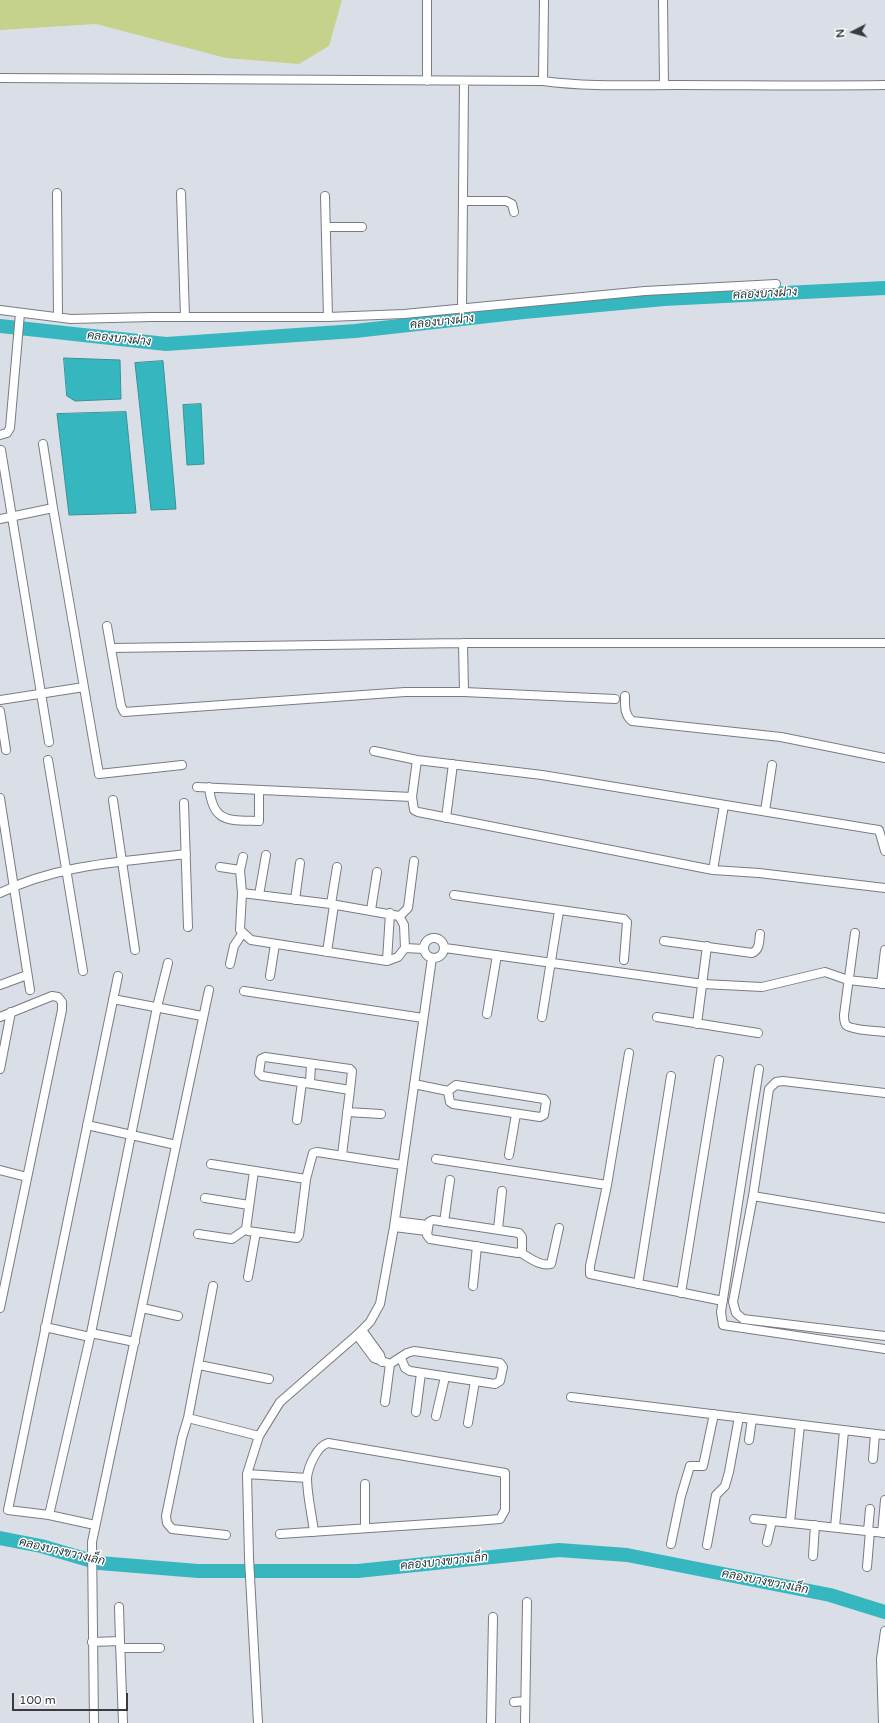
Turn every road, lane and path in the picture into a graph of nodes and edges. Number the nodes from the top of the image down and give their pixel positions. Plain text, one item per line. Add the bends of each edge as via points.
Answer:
1 (427, 0) edge
2 (544, 0) edge
3 (663, 0) edge
4 (0, 78) edge
5 (464, 80) junction
6 (427, 81) junction
7 (543, 81) junction
8 (664, 85) junction
9 (885, 85) edge
10 (57, 193) dead end
11 (181, 193) dead end
12 (325, 196) dead end
13 (464, 201) junction
14 (514, 212) dead end
15 (326, 227) junction
16 (362, 227) dead end
17 (776, 284) dead end
18 (462, 308) junction
19 (0, 310) edge
20 (20, 313) junction
21 (58, 317) junction
22 (185, 317) junction
23 (328, 317) junction
24 (0, 435) edge
25 (43, 444) dead end
26 (1, 450) dead end
27 (53, 508) junction
28 (12, 516) junction
29 (0, 519) edge
30 (107, 626) dead end
31 (463, 643) junction
32 (885, 643) edge
33 (112, 648) junction
34 (84, 687) junction
35 (464, 692) junction
36 (41, 694) junction
37 (625, 696) dead end
38 (615, 699) dead end
39 (0, 700) edge
40 (0, 711) edge
41 (48, 742) dead end
42 (6, 750) dead end
43 (374, 751) dead end
44 (885, 758) edge
45 (48, 760) dead end
46 (417, 760) junction
47 (453, 764) junction
48 (182, 765) dead end
49 (772, 765) dead end
50 (197, 787) dead end
51 (209, 787) junction
52 (259, 790) junction
53 (412, 797) junction
54 (0, 798) edge
55 (113, 800) dead end
56 (184, 803) dead end
57 (724, 805) junction
58 (765, 811) junction
59 (446, 818) junction
60 (885, 850) edge
61 (186, 854) junction
62 (266, 855) dead end
63 (244, 857) dead end
64 (414, 861) dead end
65 (122, 862) junction
66 (300, 863) dead end
67 (220, 867) dead end
68 (337, 867) dead end
69 (65, 869) junction
70 (240, 870) junction
71 (714, 870) junction
72 (377, 872) dead end
73 (14, 886) junction
74 (885, 888) edge
75 (0, 893) edge
76 (242, 893) junction
77 (259, 895) junction
78 (454, 895) dead end
79 (295, 900) junction
80 (333, 905) junction
81 (371, 910) junction
82 (559, 911) junction
83 (390, 913) junction
84 (400, 916) junction
85 (188, 927) dead end
86 (855, 933) dead end
87 (242, 934) junction
88 (760, 934) dead end
89 (664, 941) dead end
90 (275, 944) junction
91 (707, 946) junction
92 (405, 948) junction
93 (445, 948) junction
94 (424, 949) junction
95 (134, 950) dead end
96 (885, 950) edge
97 (327, 952) junction
98 (497, 955) junction
99 (432, 958) junction
100 (624, 960) dead end
101 (387, 961) junction
102 (168, 963) dead end
103 (551, 963) junction
104 (230, 964) dead end
105 (83, 971) dead end
106 (28, 975) junction
107 (118, 976) dead end
108 (270, 976) dead end
109 (848, 980) junction
110 (703, 984) junction
111 (883, 984) edge
112 (0, 985) edge
113 (30, 990) dead end
114 (209, 990) dead end
115 (244, 991) dead end
116 (113, 999) junction
117 (157, 1007) junction
118 (11, 1012) junction
119 (486, 1014) dead end
120 (202, 1016) junction
121 (0, 1017) edge
122 (542, 1017) dead end
123 (656, 1017) dead end
124 (423, 1018) junction
125 (697, 1024) junction
126 (885, 1032) edge
127 (758, 1033) dead end
128 (629, 1053) dead end
129 (719, 1060) dead end
130 (311, 1064) junction
131 (0, 1069) edge
132 (759, 1069) dead end
133 (671, 1076) dead end
134 (306, 1083) junction
135 (414, 1084) junction
136 (350, 1090) junction
137 (448, 1091) junction
138 (885, 1093) edge
139 (347, 1112) junction
140 (381, 1114) dead end
141 (516, 1114) junction
142 (297, 1120) dead end
143 (87, 1125) junction
144 (132, 1135) junction
145 (176, 1145) junction
146 (509, 1154) dead end
147 (342, 1155) junction
148 (436, 1159) dead end
149 (211, 1164) dead end
150 (402, 1165) junction
151 (0, 1170) edge
152 (254, 1171) junction
153 (27, 1177) junction
154 (306, 1179) junction
155 (450, 1180) dead end
156 (607, 1185) junction
157 (502, 1192) dead end
158 (753, 1196) junction
159 (205, 1198) dead end
160 (249, 1205) junction
161 (885, 1218) edge
162 (444, 1222) junction
163 (395, 1224) junction
164 (427, 1228) junction
165 (559, 1228) dead end
166 (246, 1229) junction
167 (498, 1229) junction
168 (256, 1232) junction
169 (198, 1234) dead end
170 (477, 1246) junction
171 (521, 1253) junction
172 (248, 1277) dead end
173 (638, 1284) junction
174 (213, 1286) dead end
175 (472, 1286) dead end
176 (682, 1293) junction
177 (723, 1301) junction
178 (0, 1308) edge
179 (142, 1308) junction
180 (178, 1316) dead end
181 (45, 1327) junction
182 (360, 1332) junction
183 (90, 1335) junction
184 (885, 1336) edge
185 (135, 1342) junction
186 (885, 1349) edge
187 (401, 1358) junction
188 (386, 1363) junction
189 (199, 1365) junction
190 (421, 1373) junction
191 (445, 1377) junction
192 (269, 1379) dead end
193 (475, 1381) junction
194 (571, 1397) dead end
195 (385, 1402) dead end
196 (416, 1412) dead end
197 (714, 1414) junction
198 (436, 1416) dead end
199 (739, 1417) junction
200 (188, 1418) junction
201 (752, 1419) junction
202 (468, 1423) dead end
203 (800, 1425) junction
204 (844, 1431) junction
205 (875, 1434) junction
206 (885, 1435) edge
207 (259, 1436) junction
208 (749, 1440) dead end
209 (873, 1459) dead end
210 (247, 1474) junction
211 (307, 1478) junction
212 (365, 1484) dead end
213 (885, 1500) edge
214 (870, 1508) dead end
215 (49, 1515) junction
216 (754, 1519) dead end
217 (772, 1521) junction
218 (790, 1522) junction
219 (95, 1525) junction
220 (815, 1525) junction
221 (836, 1527) junction
222 (365, 1528) junction
223 (869, 1531) junction
224 (314, 1532) junction
225 (884, 1533) edge
226 (280, 1534) dead end
227 (226, 1535) dead end
228 (767, 1542) dead end
229 (671, 1544) dead end
230 (707, 1545) dead end
231 (813, 1556) dead end
232 (867, 1567) dead end
233 (527, 1602) dead end
234 (119, 1607) dead end
235 (493, 1617) dead end
236 (885, 1631) edge
237 (92, 1642) junction
238 (120, 1645) junction
239 (160, 1648) dead end
240 (883, 1649) edge
241 (883, 1690) edge
242 (514, 1702) dead end
243 (525, 1702) junction
244 (94, 1723) edge
245 (123, 1723) edge
246 (258, 1723) edge
247 (491, 1723) edge
248 (525, 1723) edge
249 (883, 1723) edge

1 - 6 street
2 - 7 street
3 - 8 street
4 - 6 street
5 - 6 street
5 - 7 street
5 - 13 street
7 - 8 street via 565,84
8 - 9 street
10 - 21 street
11 - 22 street
12 - 15 street
13 - 14 street via 506,201 512,204
13 - 18 street
15 - 16 street
15 - 23 street
17 - 18 street via 644,291
18 - 23 street via 404,314
19 - 20 street
20 - 21 street
20 - 24 street via 10,428 7,433
21 - 22 street
22 - 23 street
25 - 27 street
26 - 28 street
27 - 28 street
27 - 34 street
28 - 29 street
28 - 36 street
30 - 33 street
31 - 32 street
31 - 33 street
31 - 35 street
33 - 35 street via 124,712 360,694
34 - 36 street
34 - 48 street via 100,774
35 - 38 street
36 - 39 street
36 - 41 street
37 - 44 street via 626,713 632,721 781,737
40 - 42 street
43 - 46 street
45 - 69 street
46 - 47 street
46 - 53 street
47 - 57 street via 549,776
47 - 59 street
49 - 58 street
50 - 51 street
51 - 52 street
51 - 52 street via 212,802 221,816 227,820 259,821
52 - 53 street
53 - 59 street via 414,810
54 - 73 street
55 - 65 street
56 - 61 street
57 - 58 street
57 - 71 street
58 - 60 street via 879,830
59 - 71 street
61 - 65 street
61 - 85 street
62 - 77 street
63 - 70 street
64 - 84 street via 408,908
65 - 69 street
65 - 95 street
66 - 79 street
67 - 70 street
68 - 80 street
69 - 73 street
69 - 105 street
70 - 76 street
71 - 74 street
72 - 81 street
73 - 75 street
73 - 106 street
76 - 77 street
76 - 87 street via 239,923
77 - 79 street
78 - 82 street
79 - 80 street
80 - 81 street
80 - 97 street
81 - 83 street
82 - 100 street via 626,920
82 - 103 street
83 - 84 street
83 - 101 street
84 - 92 street via 404,925
86 - 109 street
87 - 90 street via 250,940
87 - 104 street via 234,946
88 - 91 street via 758,947 752,953
89 - 91 street
90 - 97 street
90 - 108 street
91 - 110 street
92 - 94 street
92 - 101 street via 398,957
93 - 94 street via 442,941 433,937 426,940
93 - 98 street
93 - 99 street via 440,956
94 - 99 street via 425,954
96 - 111 street
97 - 101 street
98 - 103 street
98 - 119 street
99 - 124 street
102 - 117 street
103 - 110 street
103 - 122 street
106 - 112 street
106 - 113 street
107 - 116 street
109 - 110 street via 825,972 762,987
109 - 111 street
109 - 126 street via 844,1015 847,1026
110 - 125 street
114 - 120 street
115 - 124 street
116 - 117 street
116 - 143 street
117 - 120 street
117 - 144 street
118 - 121 street
118 - 131 street
118 - 153 street via 52,996 62,1002
120 - 145 street
123 - 125 street
124 - 135 street
125 - 127 street
128 - 156 street
129 - 176 street
130 - 134 street
130 - 134 street via 265,1057 261,1059 259,1072 262,1076
130 - 136 street via 351,1070
132 - 177 street
133 - 173 street
134 - 136 street
134 - 142 street
135 - 137 street
135 - 150 street
136 - 139 street
137 - 141 street via 450,1102 453,1104
137 - 141 street via 456,1085 546,1100 542,1117
138 - 158 street via 776,1082 769,1089
139 - 140 street
139 - 147 street
141 - 146 street
143 - 144 street
143 - 181 street
144 - 145 street
144 - 183 street
145 - 179 street
147 - 150 street
147 - 154 street via 313,1153
148 - 156 street
149 - 152 street
150 - 163 street
151 - 153 street
152 - 154 street
152 - 160 street
153 - 178 street
154 - 168 street via 299,1235 294,1237
155 - 162 street
156 - 173 street via 590,1274
157 - 167 street
158 - 161 street
158 - 184 street via 734,1302 736,1313 743,1319
159 - 160 street
160 - 166 street
162 - 164 street via 431,1220
162 - 167 street
163 - 164 street
163 - 182 street via 380,1304 370,1322
164 - 170 street via 430,1239
165 - 171 street via 551,1264 535,1262
166 - 168 street
166 - 169 street via 232,1239
167 - 171 street via 521,1235
168 - 172 street
170 - 171 street
170 - 175 street
173 - 176 street
174 - 189 street
176 - 177 street
177 - 186 street via 722,1322 725,1326
179 - 180 street
179 - 185 street
181 - 183 street
181 - 215 street via 8,1510
182 - 188 street via 374,1358
182 - 207 street via 280,1402
183 - 185 street
183 - 215 street
185 - 219 street
187 - 188 street
187 - 190 street via 405,1368
187 - 193 street via 414,1351 502,1365 498,1383
188 - 195 street
189 - 192 street
189 - 200 street
190 - 191 street
190 - 196 street
191 - 193 street
191 - 198 street
193 - 202 street
194 - 197 street
197 - 199 street
197 - 229 street via 703,1466 690,1466 680,1496
199 - 201 street
199 - 230 street via 730,1472 725,1486 716,1495
200 - 207 street
200 - 227 street via 166,1516 167,1523 172,1529
201 - 203 street
201 - 208 street
203 - 204 street
203 - 218 street
204 - 205 street
204 - 221 street
205 - 206 street
205 - 209 street
207 - 210 street
210 - 211 street
210 - 246 street
211 - 222 street via 317,1450 328,1442 505,1473 505,1510 500,1519
211 - 224 street
212 - 222 street
213 - 225 street
214 - 223 street
215 - 219 street
216 - 217 street
217 - 218 street
217 - 228 street
218 - 220 street
219 - 237 street via 92,1542
220 - 221 street
220 - 231 street
221 - 223 street
222 - 224 street
223 - 225 street
223 - 232 street
224 - 226 street
233 - 243 street
234 - 238 street
235 - 247 street
236 - 240 street
237 - 238 street
237 - 244 street
238 - 239 street
238 - 245 street
240 - 241 street
241 - 249 street
242 - 243 street
243 - 248 street

